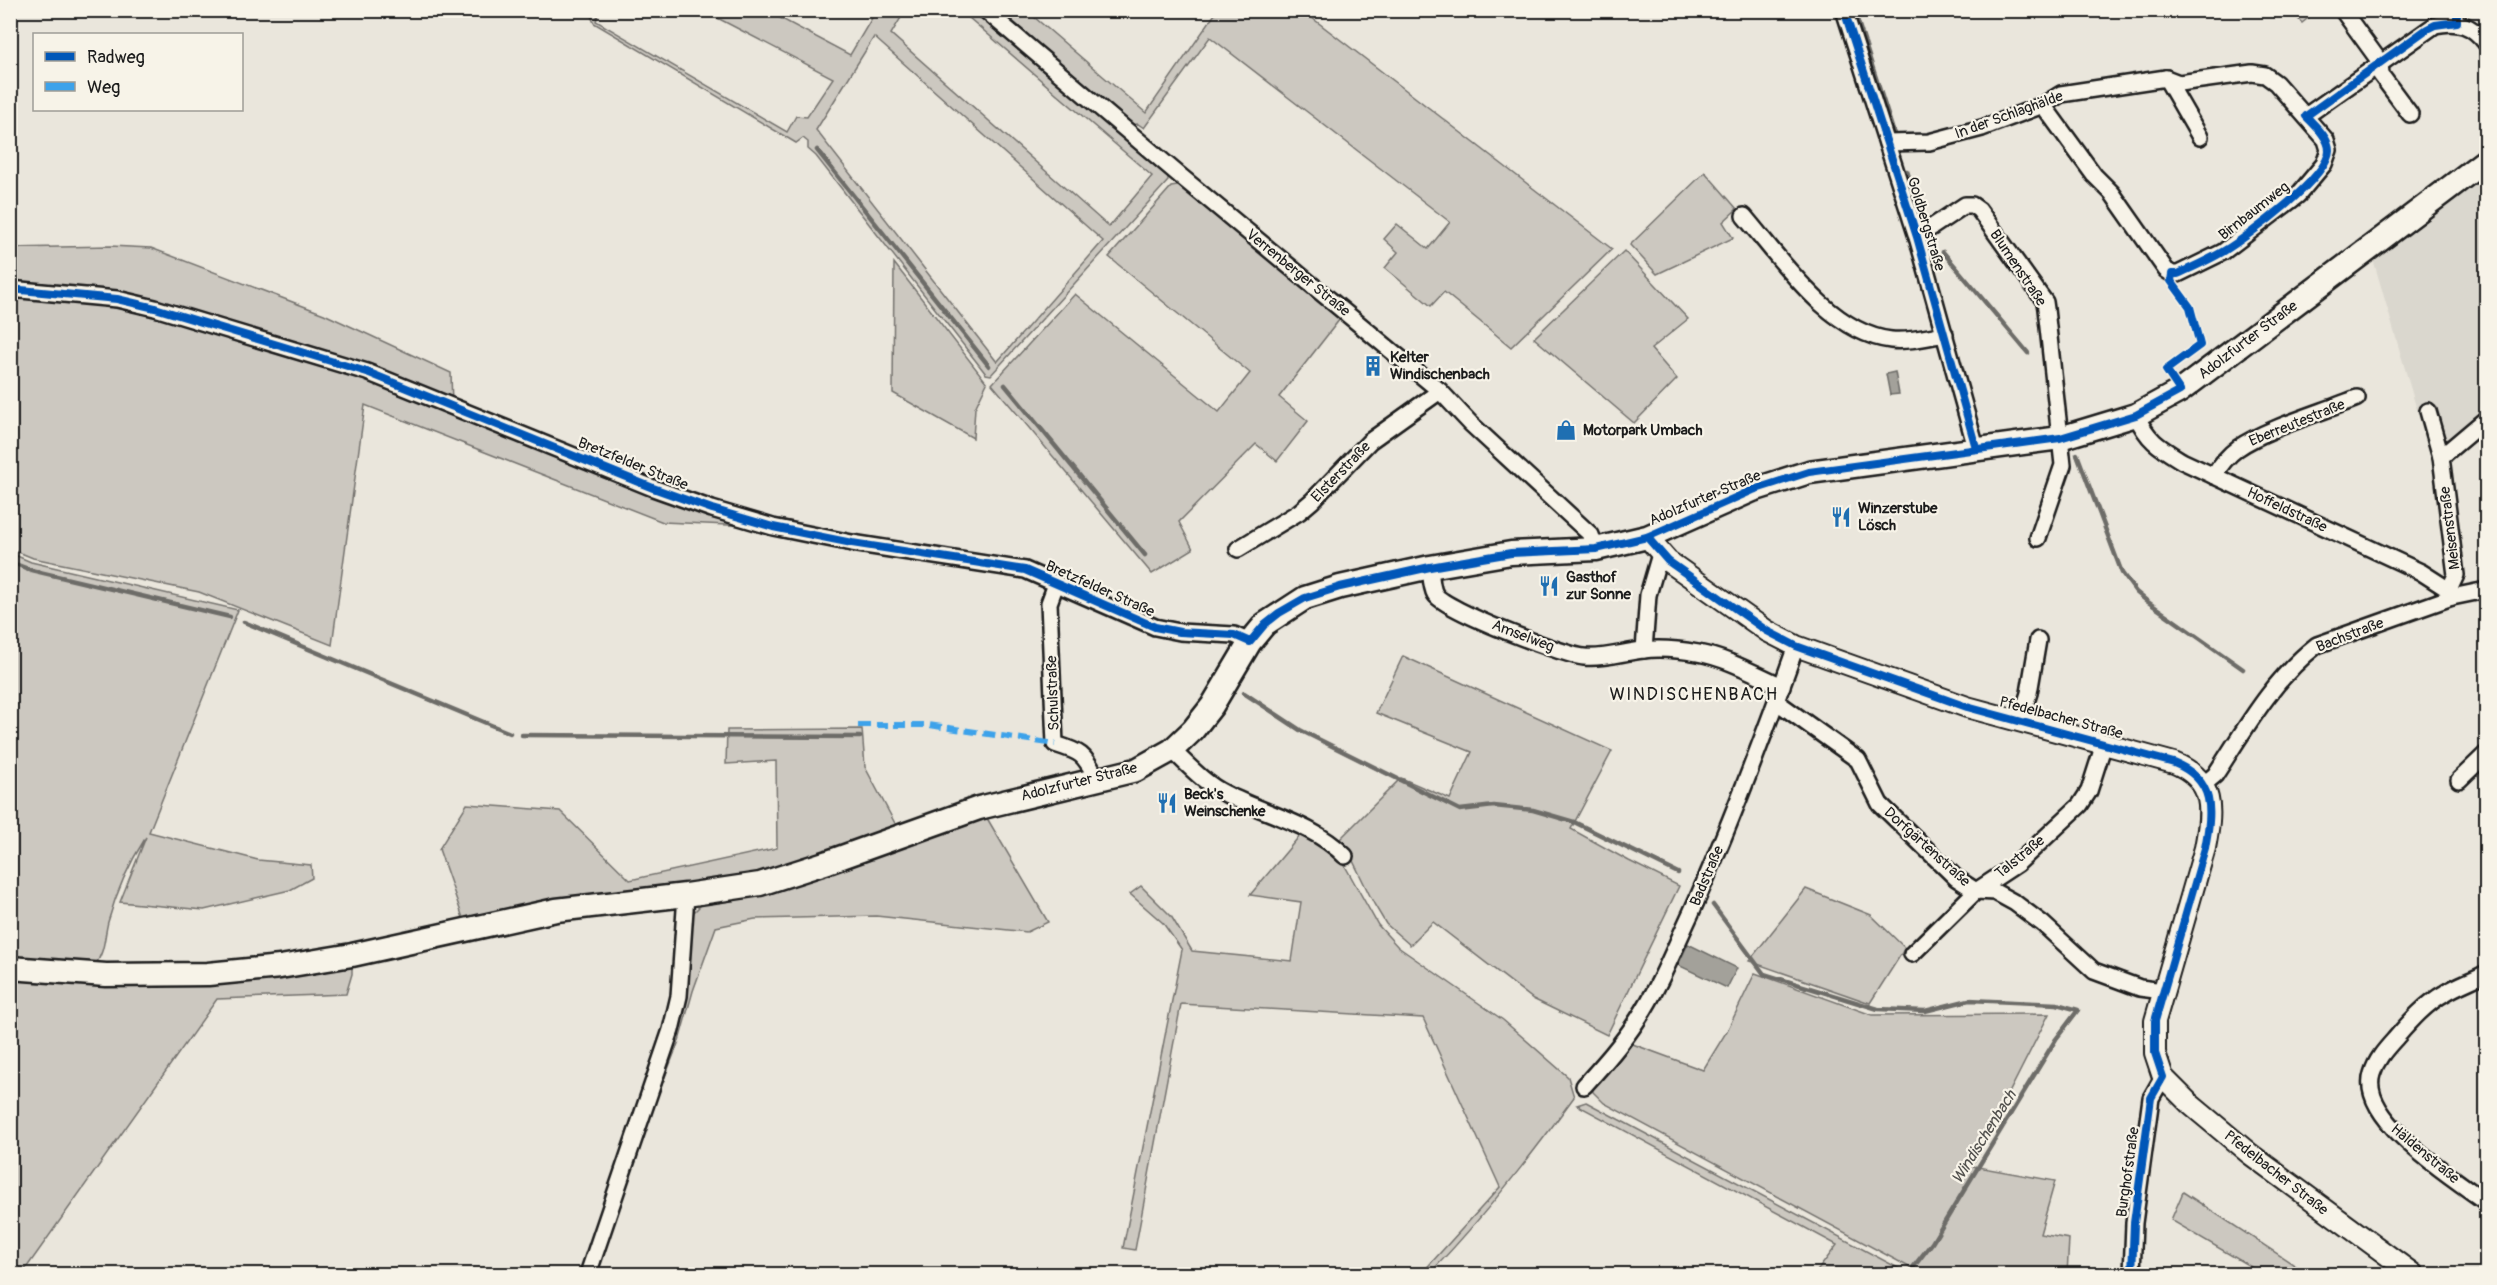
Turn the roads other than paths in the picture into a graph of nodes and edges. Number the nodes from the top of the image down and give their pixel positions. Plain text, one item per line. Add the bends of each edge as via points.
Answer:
1 (985, 10) edge
2 (1844, 10) edge
3 (2343, 11) edge
4 (2457, 16) edge
5 (2487, 43) edge
6 (2380, 62) junction
7 (2166, 78) junction
8 (2043, 105) junction
9 (2410, 114) dead end
10 (2306, 116) junction
11 (2200, 137) dead end
12 (1887, 143) junction
13 (2487, 160) edge
14 (1744, 216) dead end
15 (1917, 237) junction
16 (10, 289) edge
17 (1945, 334) junction
18 (1440, 391) junction
19 (2357, 398) dead end
20 (2428, 411) dead end
21 (2136, 415) junction
22 (2487, 419) edge
23 (2060, 438) junction
24 (1976, 448) junction
25 (2441, 457) junction
26 (2214, 476) junction
27 (2038, 538) dead end
28 (1653, 546) junction
29 (1238, 549) dead end
30 (1596, 549) junction
31 (1430, 567) junction
32 (1056, 584) junction
33 (2487, 590) edge
34 (2451, 594) junction
35 (2038, 640) dead end
36 (1250, 642) junction
37 (1796, 646) junction
38 (1644, 650) junction
39 (1782, 686) junction
40 (1777, 702) junction
41 (2020, 722) junction
42 (2104, 744) junction
43 (1172, 750) junction
44 (2487, 754) edge
45 (1098, 780) junction
46 (2459, 780) dead end
47 (2203, 785) junction
48 (1345, 856) dead end
49 (1976, 891) junction
50 (686, 895) junction
51 (1912, 954) dead end
52 (10, 968) edge
53 (2487, 973) edge
54 (2163, 991) junction
55 (2163, 1077) junction
56 (1584, 1086) dead end
57 (2487, 1202) edge
58 (588, 1275) edge
59 (2132, 1275) edge
60 (2413, 1275) edge

1 - 18 street, Verrenberger Straße
2 - 12 street, Goldbergstraße
3 - 6 street
4 - 5 street
4 - 6 street via 2427,29
6 - 9 street via 2381,75
6 - 10 street
7 - 8 street, In der Schlaghälde via 2061,94
7 - 10 street, In der Schlaghälde via 2179,83 2252,73 2265,75
7 - 11 street
8 - 10 street, Birnbaumweg via 2172,274 2223,252 2298,195 2324,164 2329,150 2326,140
8 - 12 street, In der Schlaghälde via 1982,128 1929,142
12 - 15 street, Goldbergstraße
13 - 21 main road, Adolzfurter Straße via 2180,391
14 - 17 street via 1821,304 1843,322 1866,334 1891,340
15 - 17 street, Goldbergstraße
15 - 23 street, Blumenstraße via 1965,205 1972,205 2045,302
16 - 32 street, Bretzfelder Straße via 155,308 367,372 712,510 852,543 1025,570
17 - 24 street, Goldbergstraße
18 - 29 street, Elsterstraße via 1370,441 1299,512
18 - 30 street, Verrenberger Straße via 1591,535
19 - 26 street, Eberreutestraße via 2255,438 2237,449
20 - 25 street, Meisenstraße
21 - 23 main road, Adolzfurter Straße
21 - 26 street, Hoffeldstraße via 2155,444
22 - 25 street
23 - 24 main road, Adolzfurter Straße
23 - 27 street via 2063,465
24 - 28 main road, Adolzfurter Straße via 1809,472 1753,490
25 - 34 street, Meisenstraße via 2456,575
26 - 34 street, Hoffeldstraße via 2421,572
28 - 30 main road, Adolzfurter Straße
28 - 37 street, Pfedelbacher Straße via 1767,631
28 - 38 street
30 - 31 main road, Adolzfurter Straße via 1511,553
31 - 36 main road, Adolzfurter Straße via 1305,598 1265,624
31 - 38 street, Amselweg via 1435,594 1447,605 1509,632 1584,657
32 - 36 street, Bretzfelder Straße via 1155,627 1234,635
32 - 45 street, Schulstraße via 1049,603 1055,744 1078,751
33 - 34 street, Bachstraße
34 - 47 street, Bachstraße via 2317,645 2299,658 2269,693 2215,775
35 - 41 street
36 - 43 main road, Adolzfurter Straße via 1212,706
37 - 39 street, Badstraße
37 - 41 street, Pfedelbacher Straße via 1892,682
38 - 39 street, Amselweg via 1713,656
39 - 40 street, Badstraße
40 - 49 street, Dorfgärtenstraße via 1858,760 1880,804 1956,878
40 - 56 street, Badstraße via 1659,984 1616,1051
41 - 42 street, Pfedelbacher Straße
42 - 47 street, Pfedelbacher Straße via 2187,768
42 - 49 street, Talstraße via 2080,805 2017,864
43 - 45 main road, Adolzfurter Straße via 1136,770
43 - 48 street via 1224,793 1307,829
44 - 46 street
45 - 50 main road, Adolzfurter Straße via 979,808 760,884
47 - 54 street, Pfedelbacher Straße via 2209,800 2210,821 2205,848
49 - 51 street, Talstraße
49 - 54 street, Dorfgärtenstraße via 1995,892 2015,903 2094,971 2140,988
50 - 52 main road, Adolzfurter Straße via 556,910 280,968 185,975 106,975
50 - 58 street via 679,996 671,1030
53 - 57 street, Häldenstraße via 2444,993 2421,1011 2380,1056 2371,1076 2381,1115 2399,1136
54 - 55 street, Pfedelbacher Straße via 2155,1021 2155,1053
55 - 59 street, Burghofstraße via 2151,1098 2134,1222
55 - 60 street, Pfedelbacher Straße via 2250,1154

